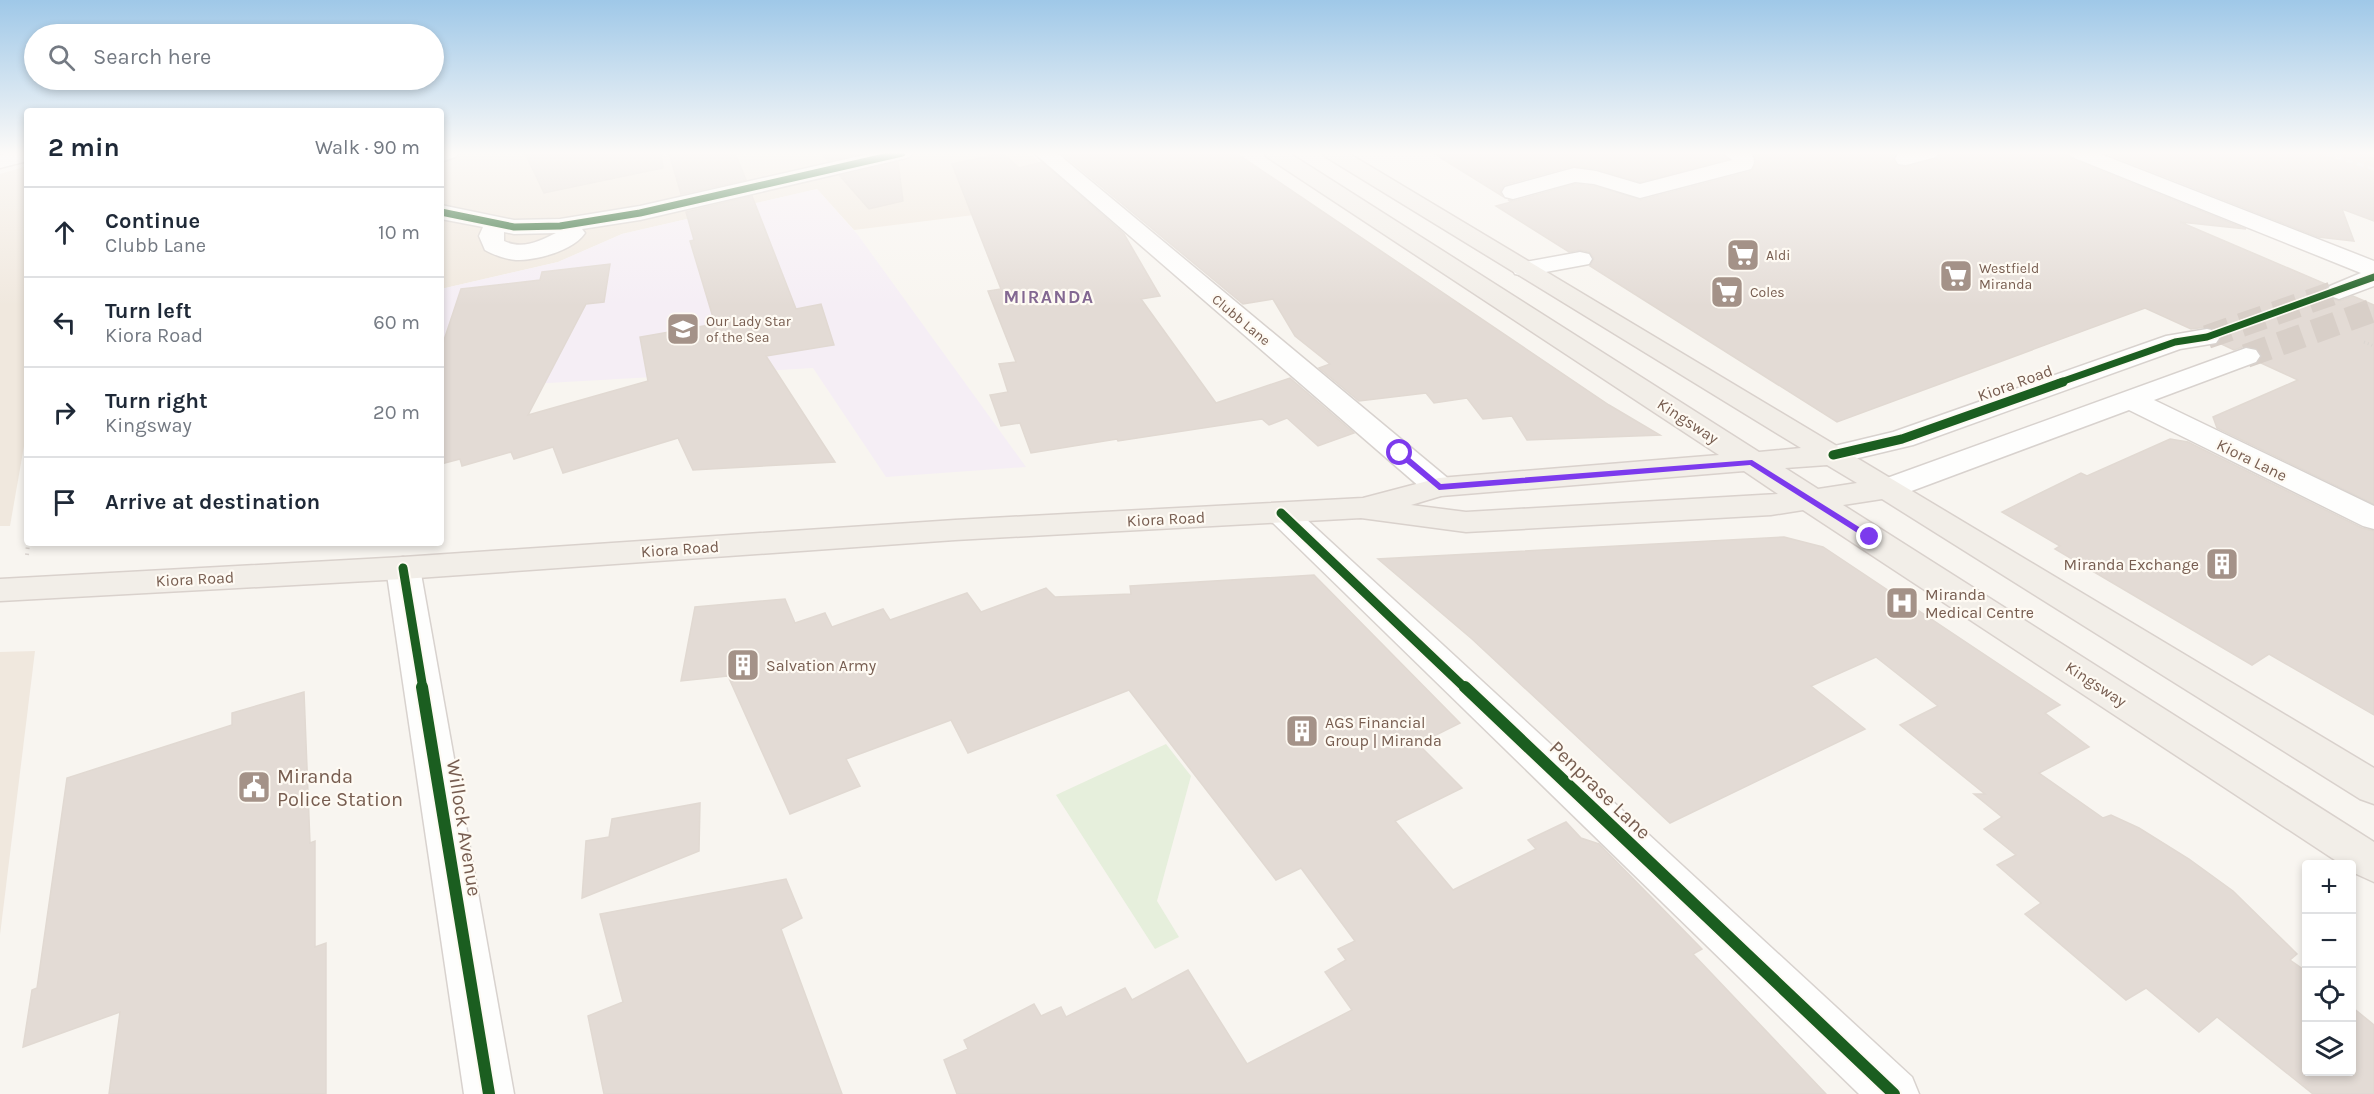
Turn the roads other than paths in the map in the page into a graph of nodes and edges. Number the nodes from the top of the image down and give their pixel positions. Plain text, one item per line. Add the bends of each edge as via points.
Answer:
1 (679, 204) edge
2 (1104, 204) edge
3 (1353, 204) edge
4 (1438, 204) edge
5 (2208, 204) edge
6 (444, 213) edge
7 (2374, 270) edge
8 (2374, 277) edge
9 (2339, 291) tunnel mouth
10 (2207, 337) tunnel mouth
11 (2246, 356) tunnel mouth
12 (2131, 400) junction
13 (1833, 456) junction
14 (1752, 462) junction
15 (1439, 487) junction
16 (1887, 489) junction
17 (1814, 501) junction
18 (1361, 508) junction
19 (1281, 513) junction
20 (2374, 519) edge
21 (403, 568) junction
22 (0, 590) edge
23 (2374, 788) edge
24 (2374, 864) edge
25 (489, 1094) edge
26 (1894, 1094) edge

1 - 6 street via 592,221 552,245 510,253 493,245 491,236 496,223
2 - 15 street, Clubb Lane
3 - 14 main road, Kingsway
4 - 13 main road via 1554,260
5 - 7 street
8 - 9 street
10 - 13 street, Kiora Road via 2175,342 1902,439
11 - 12 street, Kiora Road
12 - 16 street, Kiora Road
12 - 20 street, Kiora Lane
13 - 14 main road, Kiora Road
13 - 16 main road
14 - 15 main road, Kiora Road
14 - 17 main road, Kingsway
15 - 18 main road, Kiora Road
16 - 17 main road, Kiora Road
16 - 23 main road
17 - 18 main road, Kiora Road via 1466,522
17 - 24 main road, Kingsway
18 - 19 main road, Kiora Road
19 - 21 main road, Kiora Road via 955,530
19 - 26 street, Penprase Lane
21 - 22 main road, Kiora Road
21 - 25 street, Willock Avenue

